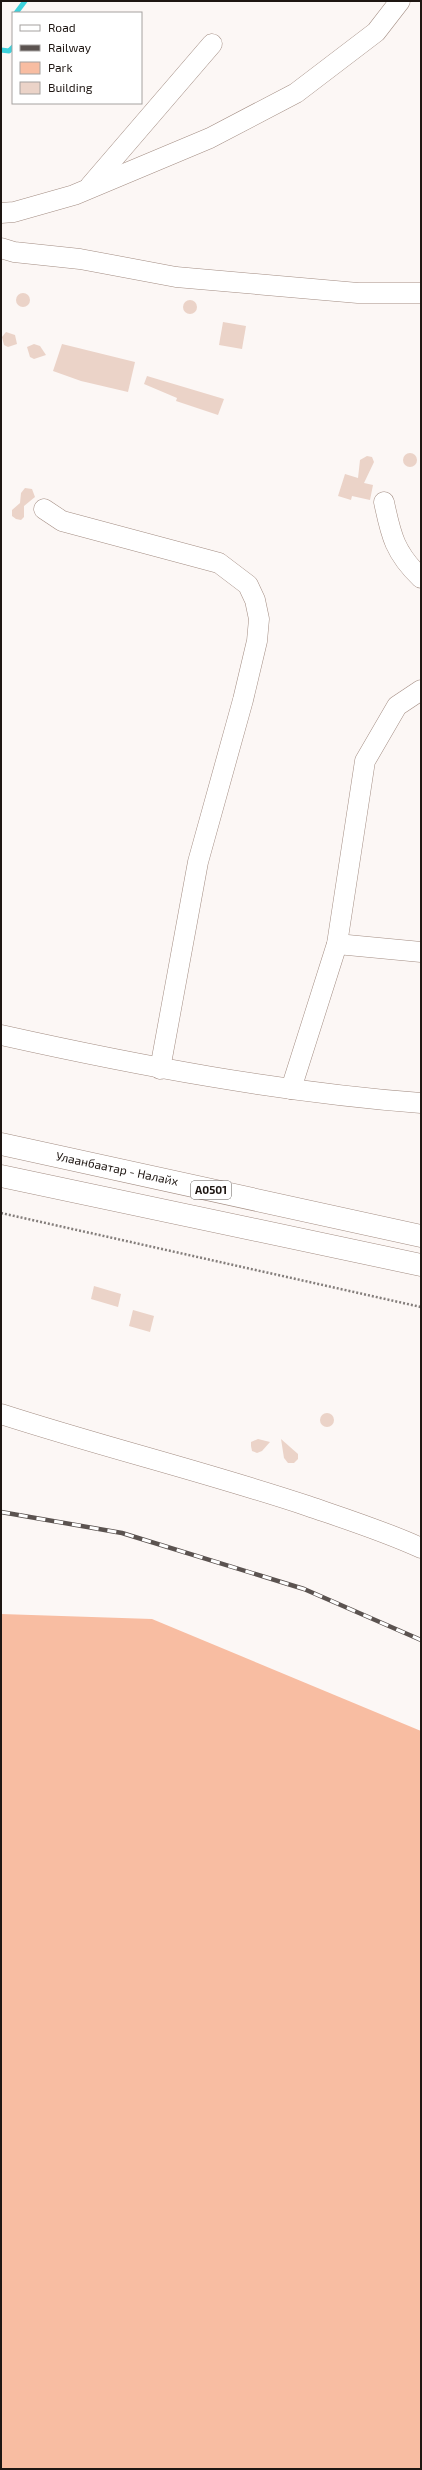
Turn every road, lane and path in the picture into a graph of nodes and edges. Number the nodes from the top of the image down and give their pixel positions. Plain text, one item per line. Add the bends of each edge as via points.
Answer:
1 (400, 1) edge
2 (212, 44) dead end
3 (88, 189) junction
4 (1, 213) edge
5 (1, 248) edge
6 (421, 293) edge
7 (384, 502) dead end
8 (44, 508) dead end
9 (421, 578) edge
10 (421, 690) edge
11 (338, 944) junction
12 (421, 952) edge
13 (1, 1035) edge
14 (160, 1069) junction
15 (292, 1089) junction
16 (421, 1103) edge
17 (1, 1144) edge
18 (1, 1176) edge
19 (1, 1213) edge
20 (421, 1236) edge
21 (421, 1265) edge
22 (421, 1307) edge
23 (1, 1414) edge
24 (421, 1548) edge

1 - 3 street via 376,32 296,93 210,138
2 - 3 street
3 - 4 street via 14,212
5 - 6 street via 14,252 80,258 176,277 351,293
7 - 9 street via 397,551
8 - 14 street via 62,521 220,563 248,585 255,600 259,620 257,641 198,862
10 - 11 street via 397,706 365,761
11 - 12 street
11 - 15 street
13 - 14 street
14 - 15 street
15 - 16 street
17 - 20 highway, Улаанбаатар - Налайх / A0501
18 - 21 highway, A0501
19 - 22 path
23 - 24 street via 85,1441 232,1481 393,1535

